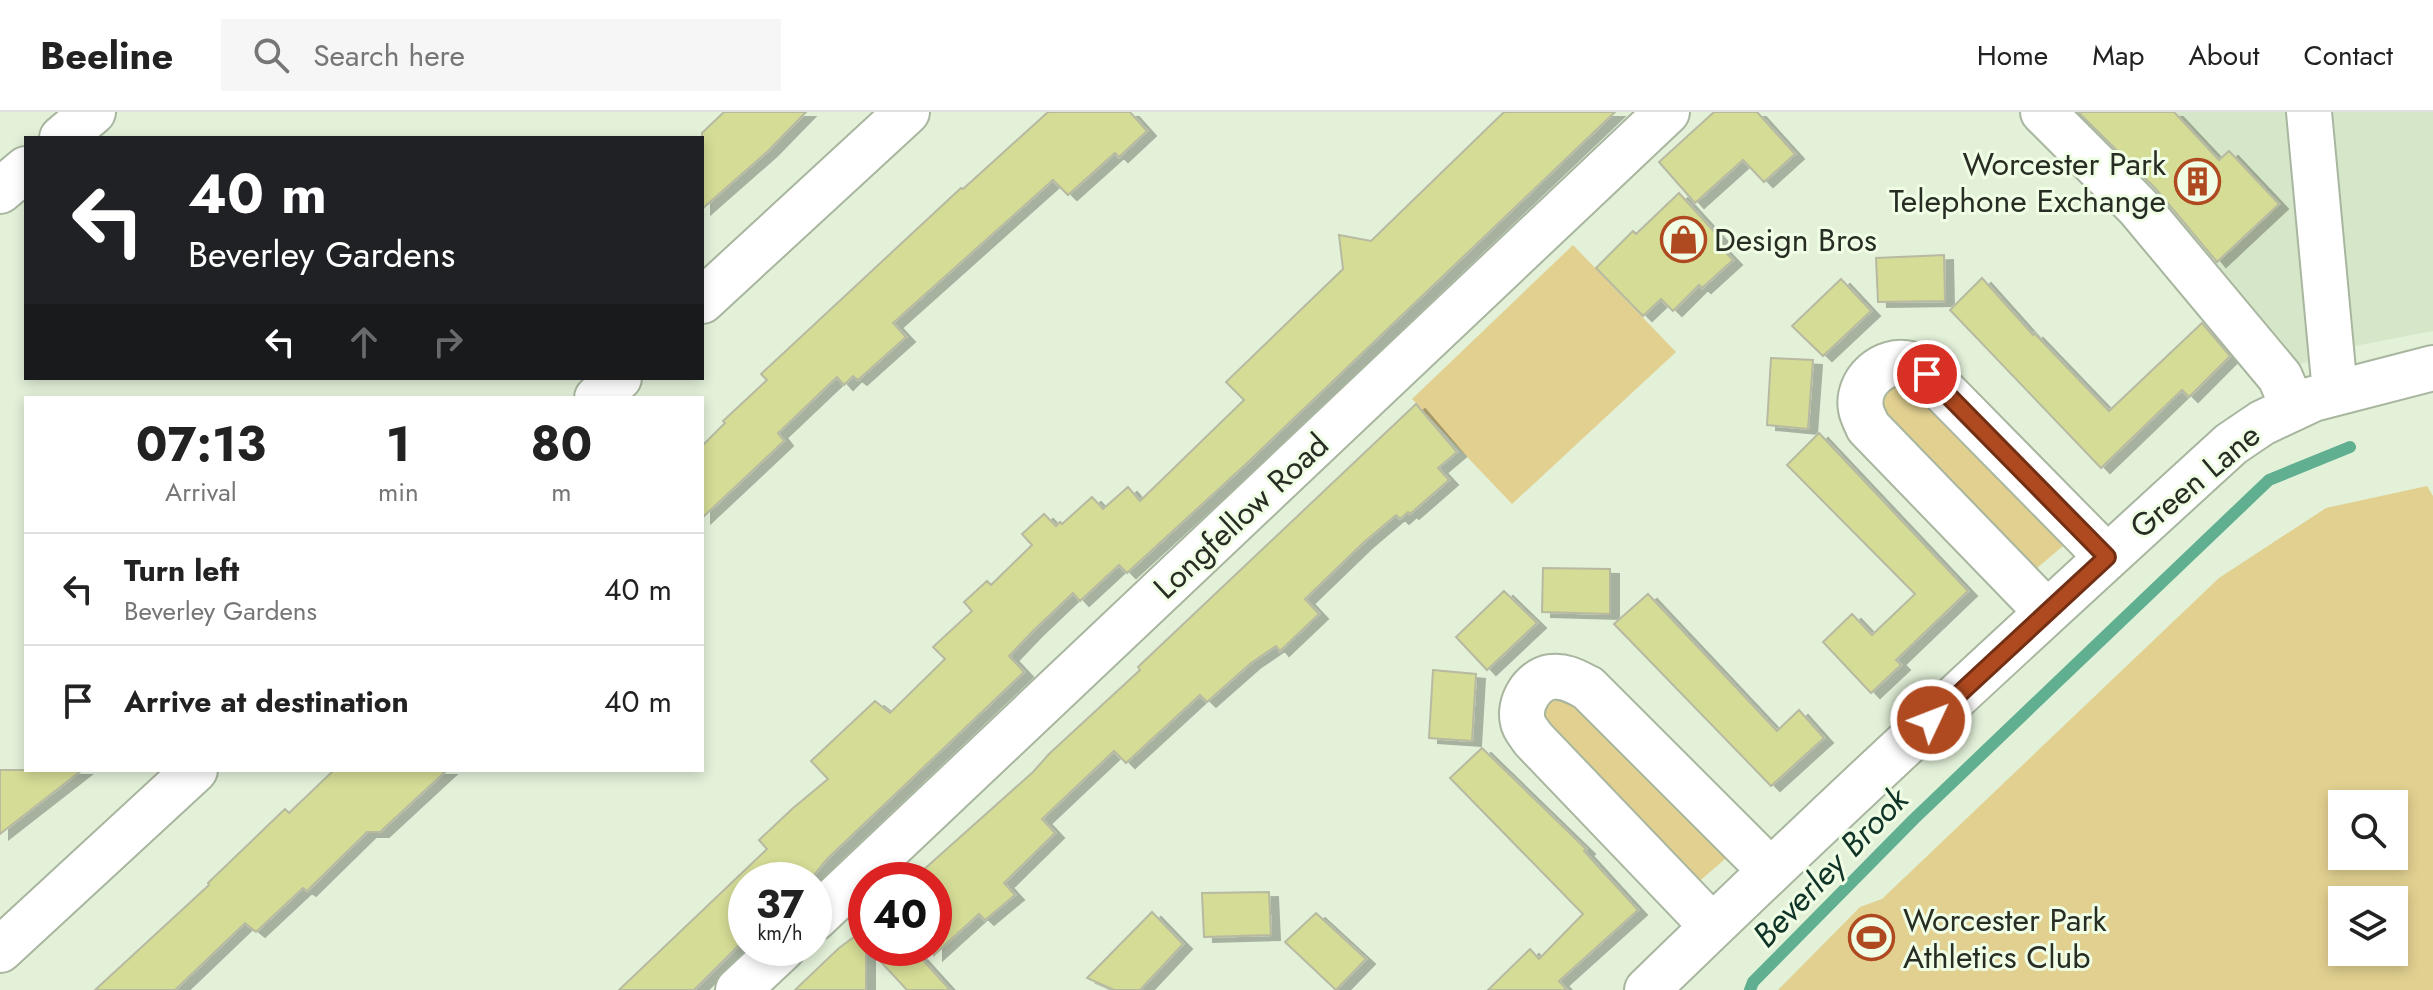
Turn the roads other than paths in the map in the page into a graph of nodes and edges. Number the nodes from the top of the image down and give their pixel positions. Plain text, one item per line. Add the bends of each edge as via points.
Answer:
1 (93, 112) edge
2 (907, 112) edge
3 (1667, 112) edge
4 (2043, 112) edge
5 (2309, 112) edge
6 (64, 136) edge
7 (24, 171) edge
8 (0, 191) edge
9 (704, 299) edge
10 (2433, 368) edge
11 (617, 380) edge
12 (2335, 392) junction
13 (599, 396) edge
14 (2293, 407) junction
15 (2107, 557) junction
16 (2046, 611) junction
17 (193, 772) edge
18 (1770, 870) junction
19 (832, 902) edge
20 (1712, 926) junction
21 (0, 950) edge
22 (764, 966) edge
23 (738, 990) edge
24 (1647, 990) edge

1 - 6 street
2 - 9 street
3 - 19 street, Longfellow Road
4 - 14 street via 2138,207 2280,377
5 - 12 street
7 - 8 street
10 - 12 street, Green Lane
11 - 13 street
12 - 14 street, Green Lane
14 - 15 street, Green Lane via 2231,444
15 - 16 street, Green Lane
15 - 16 street via 1927,374 1910,364 1892,363 1874,371 1860,408 1868,427
16 - 18 street, Green Lane
17 - 21 street
18 - 20 street, Green Lane
18 - 20 street via 1588,688 1569,678 1549,677 1533,686 1524,702 1523,722 1533,739
20 - 24 street, Green Lane
22 - 23 street

